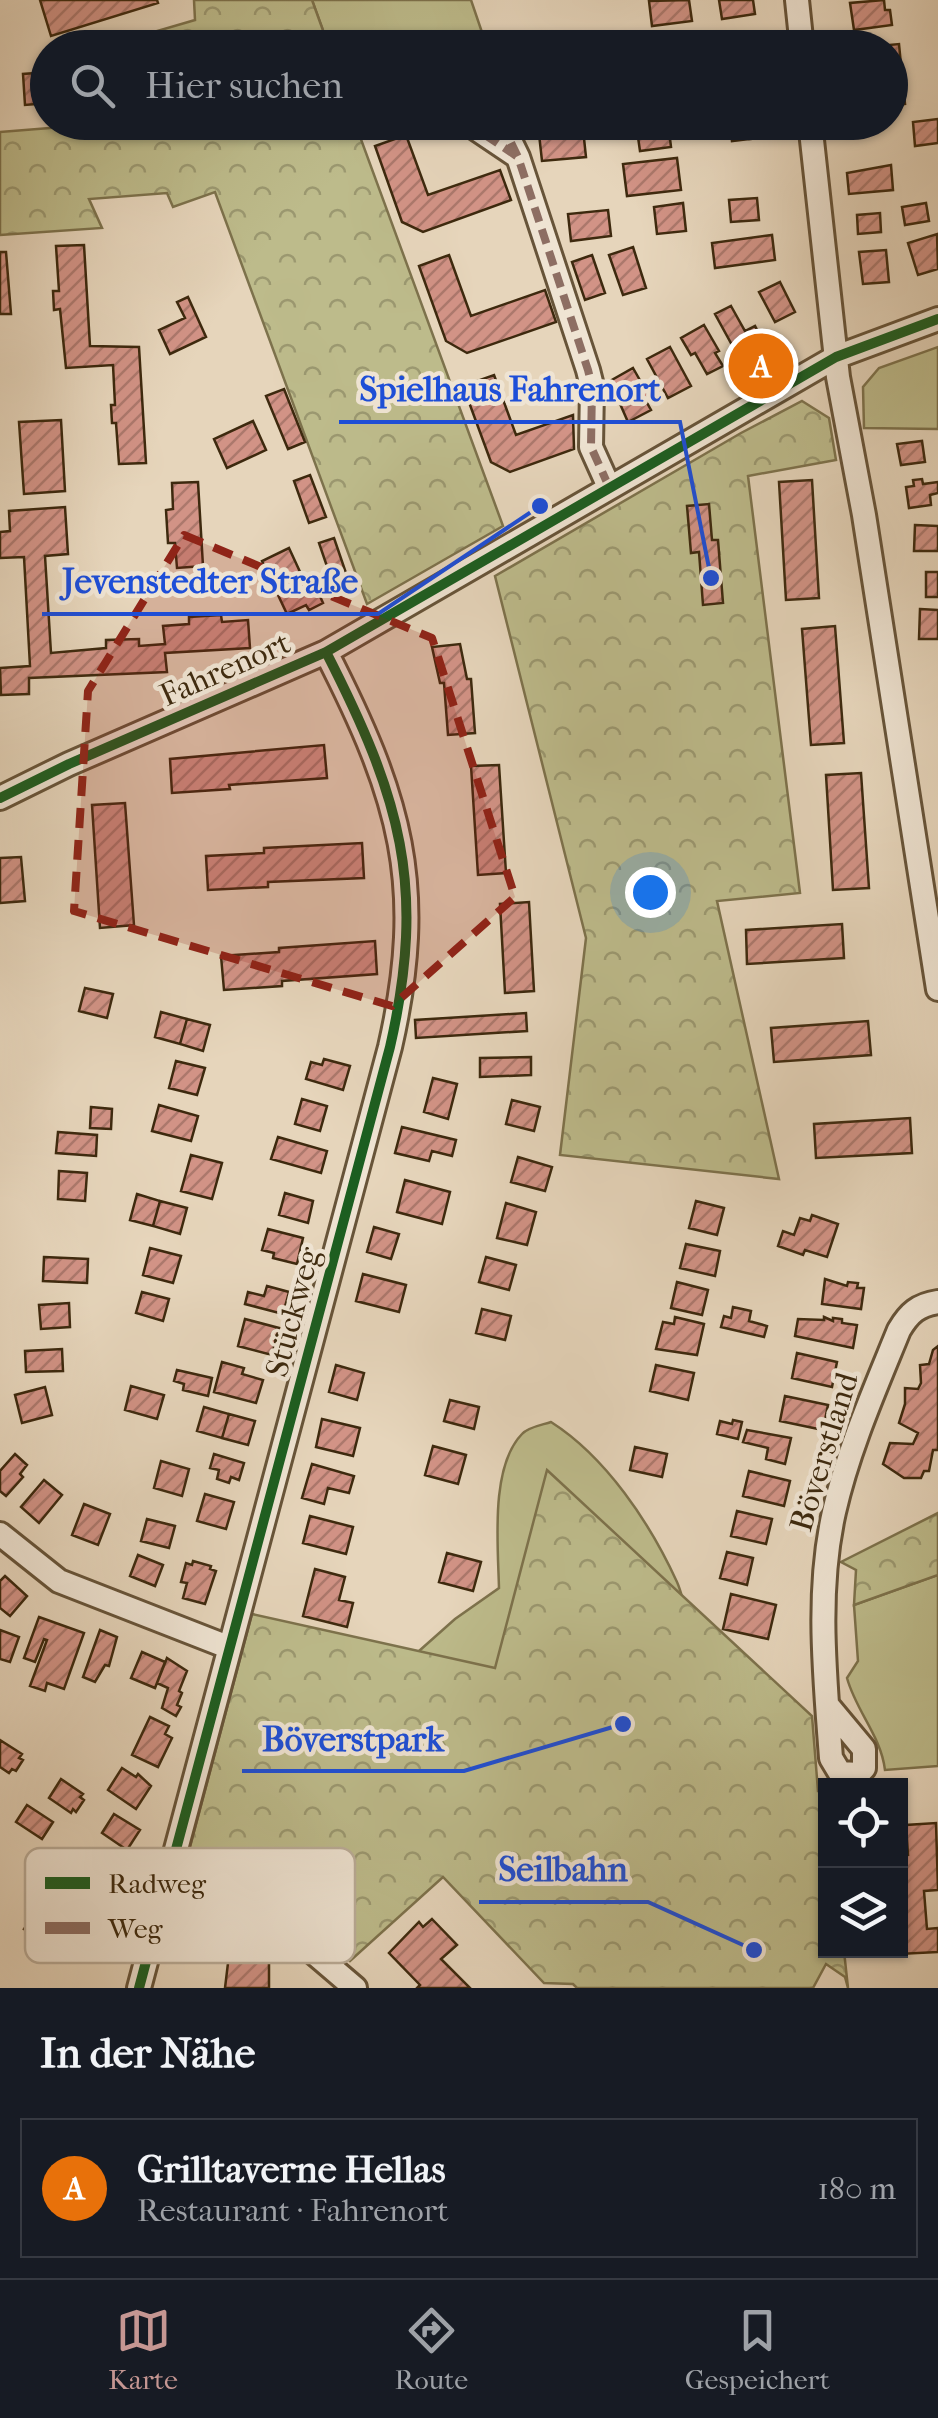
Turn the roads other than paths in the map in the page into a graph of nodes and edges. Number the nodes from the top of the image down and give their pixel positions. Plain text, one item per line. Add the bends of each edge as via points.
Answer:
1 (796, 0) edge
2 (800, 30) edge
3 (492, 140) edge
4 (510, 140) edge
5 (812, 140) edge
6 (518, 158) junction
7 (938, 318) edge
8 (836, 357) junction
9 (609, 487) junction
10 (326, 652) junction
11 (0, 798) edge
12 (938, 989) edge
13 (938, 1302) edge
14 (0, 1534) edge
15 (228, 1647) junction
16 (829, 1707) dead end
17 (176, 1848) edge
18 (146, 1963) edge
19 (326, 1963) edge
20 (139, 1988) edge
21 (355, 1988) edge

1 - 2 street
3 - 6 street
4 - 6 street
5 - 8 street
6 - 9 street via 588,370 591,446
7 - 8 street, Fahrenort
8 - 9 street, Fahrenort
8 - 12 street
9 - 10 street, Fahrenort
10 - 11 street, Fahrenort
10 - 15 street, Stückweg via 384,776 398,827 408,892 406,964 390,1047
13 - 16 street, Böverstland via 913,1310 898,1330 840,1488 824,1592
14 - 15 street via 60,1581
15 - 17 street, Stückweg
18 - 20 street, Stückweg
19 - 21 street

